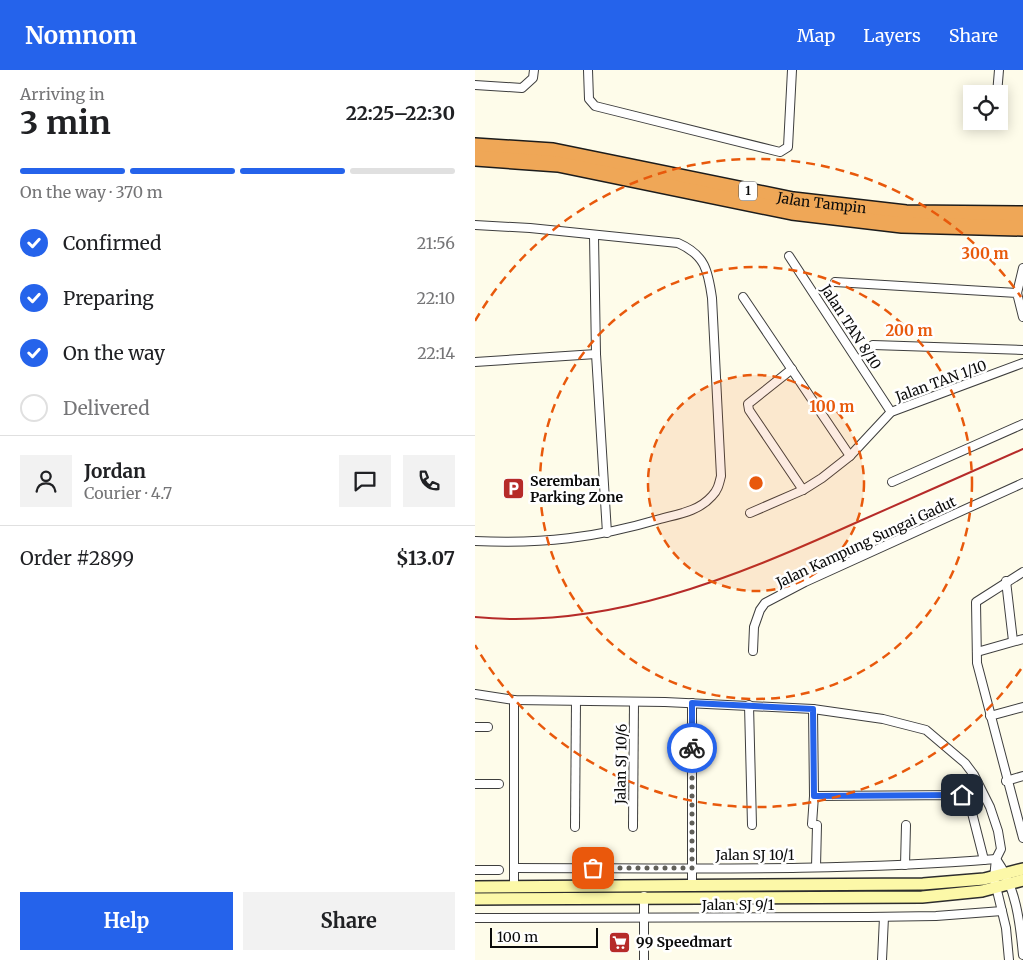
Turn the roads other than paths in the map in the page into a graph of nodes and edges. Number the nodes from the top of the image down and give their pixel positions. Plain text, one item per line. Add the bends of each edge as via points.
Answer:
1 (534, 70) edge
2 (588, 70) edge
3 (792, 70) edge
4 (999, 70) edge
5 (475, 85) edge
6 (998, 85) edge
7 (475, 146) edge
8 (475, 158) edge
9 (1023, 214) edge
10 (475, 225) edge
11 (1023, 228) edge
12 (594, 236) junction
13 (789, 256) dead end
14 (1023, 268) edge
15 (835, 282) dead end
16 (1017, 293) junction
17 (743, 296) dead end
18 (1023, 317) edge
19 (873, 345) dead end
20 (1023, 350) edge
21 (596, 354) junction
22 (475, 362) edge
23 (1023, 363) edge
24 (793, 369) junction
25 (891, 412) junction
26 (1023, 424) edge
27 (849, 456) junction
28 (892, 482) dead end
29 (1023, 483) edge
30 (803, 490) junction
31 (750, 513) dead end
32 (607, 533) junction
33 (475, 542) edge
34 (1023, 572) edge
35 (1006, 581) junction
36 (1023, 639) edge
37 (1013, 641) junction
38 (753, 651) dead end
39 (977, 652) junction
40 (475, 694) edge
41 (514, 700) junction
42 (575, 701) junction
43 (634, 702) junction
44 (692, 703) junction
45 (749, 705) junction
46 (1023, 707) edge
47 (813, 709) junction
48 (990, 716) junction
49 (475, 727) edge
50 (488, 727) dead end
51 (1023, 776) edge
52 (1006, 781) junction
53 (475, 784) edge
54 (499, 784) dead end
55 (814, 796) junction
56 (752, 825) dead end
57 (906, 825) dead end
58 (575, 827) dead end
59 (633, 827) dead end
60 (1023, 838) edge
61 (996, 859) junction
62 (984, 860) junction
63 (905, 865) junction
64 (816, 867) junction
65 (514, 868) junction
66 (692, 868) junction
67 (1023, 869) edge
68 (475, 870) edge
69 (499, 870) dead end
70 (1009, 879) junction
71 (1023, 880) edge
72 (995, 883) junction
73 (692, 886) junction
74 (475, 887) edge
75 (514, 887) junction
76 (645, 892) junction
77 (475, 899) edge
78 (1019, 903) edge
79 (1002, 911) junction
80 (883, 917) junction
81 (475, 918) edge
82 (644, 918) junction
83 (1023, 955) edge
84 (644, 960) edge
85 (882, 960) edge
86 (1009, 960) edge

1 - 5 street via 533,78 522,88
2 - 3 street via 589,99 595,106 780,152 788,147
4 - 6 street
7 - 9 highway, Jalan Tampin / 1 via 553,151 793,200 906,213
8 - 11 highway, Jalan Tampin / 1 via 558,164 792,212 902,225
10 - 12 street
12 - 21 street
12 - 32 street via 678,243 688,247 709,272 720,466 718,489 703,504 691,511
13 - 25 street, Jalan TAN 8/10
14 - 16 street
15 - 16 street
16 - 18 street
17 - 24 street
19 - 20 street
21 - 22 street
21 - 32 street
23 - 25 street, Jalan TAN 1/10
24 - 27 street
24 - 30 street via 748,404
25 - 27 street, Jalan TAN 1/10
26 - 28 street
27 - 30 street, Jalan TAN 1/10
29 - 38 street, Jalan Kampung Sungai Gadut via 765,603 759,610 754,627
30 - 31 street, Jalan TAN 1/10
32 - 33 street via 588,538
34 - 35 street
35 - 37 street
35 - 39 street via 976,602
36 - 37 street
37 - 39 street
39 - 48 street
40 - 41 street
41 - 42 street
41 - 65 street
42 - 43 street
42 - 58 street
43 - 44 street
43 - 59 street, Jalan SJ 10/6
44 - 45 street
44 - 66 street
45 - 47 street
45 - 56 street
46 - 48 street
47 - 55 street
47 - 61 street via 907,724 926,730 942,741 965,763 983,791 998,831 1001,849
48 - 52 street
49 - 50 street
51 - 52 street
52 - 60 street
53 - 54 street
55 - 62 street via 962,795 970,805
55 - 64 street
57 - 63 street
61 - 62 street, Jalan SJ 10/1
61 - 70 street
61 - 72 street
62 - 63 street, Jalan SJ 10/1
63 - 64 street, Jalan SJ 10/1
64 - 66 street, Jalan SJ 10/1
65 - 66 street, Jalan SJ 10/1
65 - 75 street
66 - 73 street
67 - 70 street
68 - 69 street
70 - 71 street
70 - 72 street
70 - 78 street
72 - 73 street
72 - 76 street via 922,897
72 - 79 street
73 - 76 street
74 - 75 street
75 - 76 street
76 - 77 street
76 - 82 street
78 - 83 street
79 - 80 street, Jalan SJ 9/1
79 - 86 street
80 - 82 street, Jalan SJ 9/1
80 - 85 street
81 - 82 street, Jalan SJ 9/1
82 - 84 street

